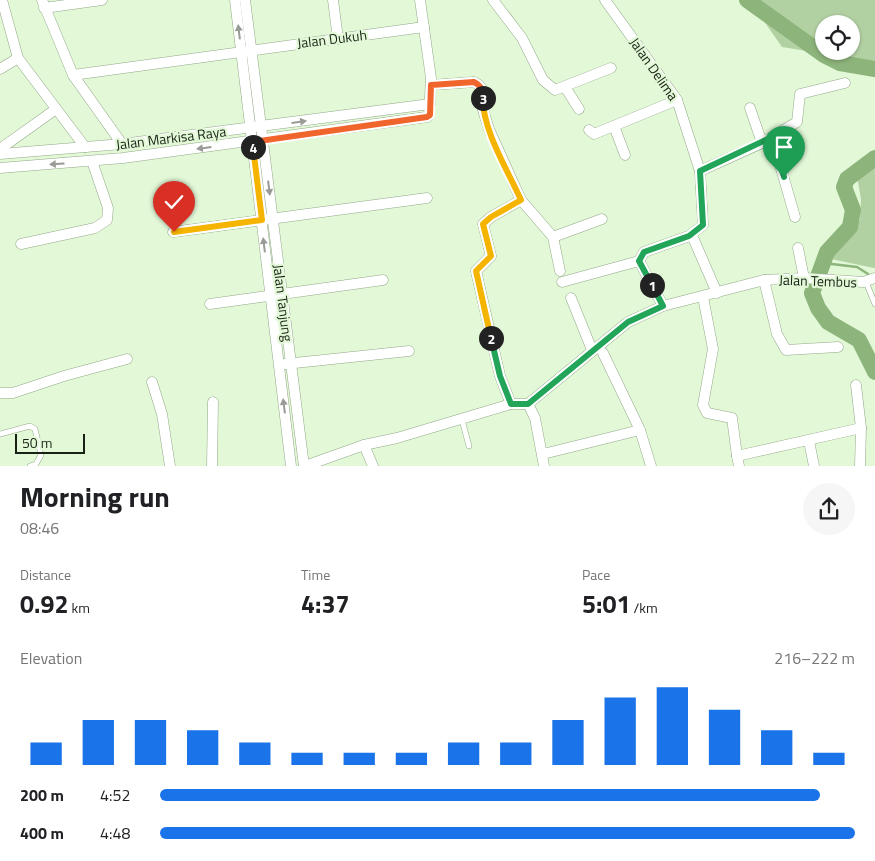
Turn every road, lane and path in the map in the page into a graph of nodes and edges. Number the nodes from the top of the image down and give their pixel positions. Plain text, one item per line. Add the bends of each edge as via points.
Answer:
1 (102, 0) edge
2 (235, 0) edge
3 (245, 0) edge
4 (332, 0) edge
5 (420, 0) edge
6 (493, 0) edge
7 (605, 0) edge
8 (1, 2) edge
9 (43, 4) edge
10 (424, 27) junction
11 (338, 39) junction
12 (246, 50) junction
13 (18, 58) junction
14 (0, 68) edge
15 (612, 68) dead end
16 (73, 75) junction
17 (845, 83) dead end
18 (431, 85) junction
19 (565, 87) junction
20 (677, 100) junction
21 (430, 104) junction
22 (750, 108) dead end
23 (56, 109) junction
24 (579, 109) dead end
25 (614, 126) junction
26 (256, 128) junction
27 (589, 130) dead end
28 (772, 137) junction
29 (257, 141) junction
30 (762, 143) junction
31 (122, 144) junction
32 (85, 147) junction
33 (0, 149) edge
34 (0, 154) edge
35 (625, 155) dead end
36 (92, 161) junction
37 (0, 168) edge
38 (700, 171) junction
39 (427, 198) dead end
40 (521, 200) junction
41 (795, 217) dead end
42 (272, 219) junction
43 (602, 219) dead end
44 (262, 220) junction
45 (174, 232) dead end
46 (553, 237) junction
47 (694, 240) dead end
48 (21, 244) dead end
49 (798, 248) dead end
50 (639, 261) junction
51 (560, 271) dead end
52 (806, 278) junction
53 (384, 280) dead end
54 (764, 280) junction
55 (870, 280) edge
56 (562, 282) dead end
57 (717, 293) junction
58 (282, 294) junction
59 (270, 296) junction
60 (571, 298) dead end
61 (703, 300) junction
62 (210, 304) dead end
63 (875, 304) edge
64 (663, 306) junction
65 (703, 323) dead end
66 (838, 347) dead end
67 (592, 350) junction
68 (409, 351) dead end
69 (603, 353) dead end
70 (128, 359) dead end
71 (291, 363) junction
72 (279, 364) junction
73 (152, 382) dead end
74 (856, 385) dead end
75 (0, 394) edge
76 (213, 402) dead end
77 (511, 404) junction
78 (528, 404) junction
79 (462, 420) junction
80 (861, 428) junction
81 (640, 430) junction
82 (0, 434) edge
83 (809, 441) junction
84 (364, 445) junction
85 (469, 446) dead end
86 (543, 454) junction
87 (738, 461) edge
88 (30, 466) edge
89 (170, 466) edge
90 (212, 466) edge
91 (291, 466) edge
92 (304, 466) edge
93 (373, 466) edge
94 (544, 466) edge
95 (651, 466) edge
96 (814, 466) edge
97 (860, 466) edge

1 - 9 street
12 -> 2 street
3 - 12 street
4 - 11 street
5 - 10 street
6 - 19 street via 522,38 544,80 555,90
7 - 20 street, Jalan Delima
8 - 13 street
9 - 16 street
10 - 11 street, Jalan Dukuh
10 - 18 street
11 - 12 street, Jalan Dukuh
12 - 16 street, Jalan Dukuh
12 - 26 street
13 - 14 street
13 - 23 street
15 - 19 street
16 - 31 street
17 - 28 street via 800,94 797,122
18 - 21 street
18 - 40 street via 474,82 479,85 484,92 483,110 489,129
19 - 24 street
20 - 25 street
20 - 38 street, Jalan Delima
26 -> 21 street, Jalan Markisa Raya
21 - 29 street, Jalan Markisa Raya via 427,117
22 - 30 street
23 - 32 street
23 - 33 street
25 - 27 street via 594,134
25 - 35 street
26 - 29 street
26 - 31 street, Jalan Markisa Raya
28 - 30 street
28 - 41 street
29 -> 36 street, Jalan Markisa Raya
29 -> 42 street, Jalan Tanjung
29 - 44 street, Jalan Tanjung
30 - 38 street
31 - 32 street, Jalan Markisa Raya
32 - 34 street, Jalan Markisa Raya
36 -> 37 street, Jalan Markisa Raya
36 - 48 street via 108,208 107,220 94,228
38 - 50 street, Jalan Delima via 703,225 689,236 644,252
39 - 42 street
40 - 46 street
40 - 77 street via 483,224 491,256 476,271 500,376
42 - 44 street
42 - 58 street, Jalan Tanjung
43 - 46 street
44 - 45 street
59 -> 44 street, Jalan Tanjung
46 - 51 street
47 - 57 street
49 - 52 street
50 - 56 street
50 - 64 street
52 - 54 street, Jalan Tembus
52 - 55 street, Jalan Tembus
53 - 58 street
54 - 57 street, Jalan Tembus
54 - 66 street via 776,334 786,350
55 - 63 lane
57 - 61 street, Jalan Tembus
58 - 59 street
58 - 71 street, Jalan Tanjung
59 - 62 street
59 - 72 street, Jalan Tanjung
60 - 67 street
61 - 64 street, Jalan Tembus
61 - 65 lane via 700,306
61 - 87 street via 713,350 703,406 708,413 732,418
64 - 67 street, Jalan Tembus via 628,322
67 - 78 street, Jalan Tembus
68 - 71 street
69 - 81 street
70 - 75 street
71 - 72 street
71 - 92 street, Jalan Tanjung
91 -> 72 street, Jalan Tanjung
73 - 89 street via 162,414
74 - 80 street
76 - 90 street
77 - 78 street
77 - 79 street
78 - 86 street via 535,418
79 - 84 street
79 - 85 lane
80 - 83 street
80 - 97 street
81 - 86 street
81 - 95 street
82 - 88 lane via 30,426 35,429 41,455 36,464
83 - 87 street
83 - 96 street
84 - 92 street
84 - 93 street
86 - 94 street

